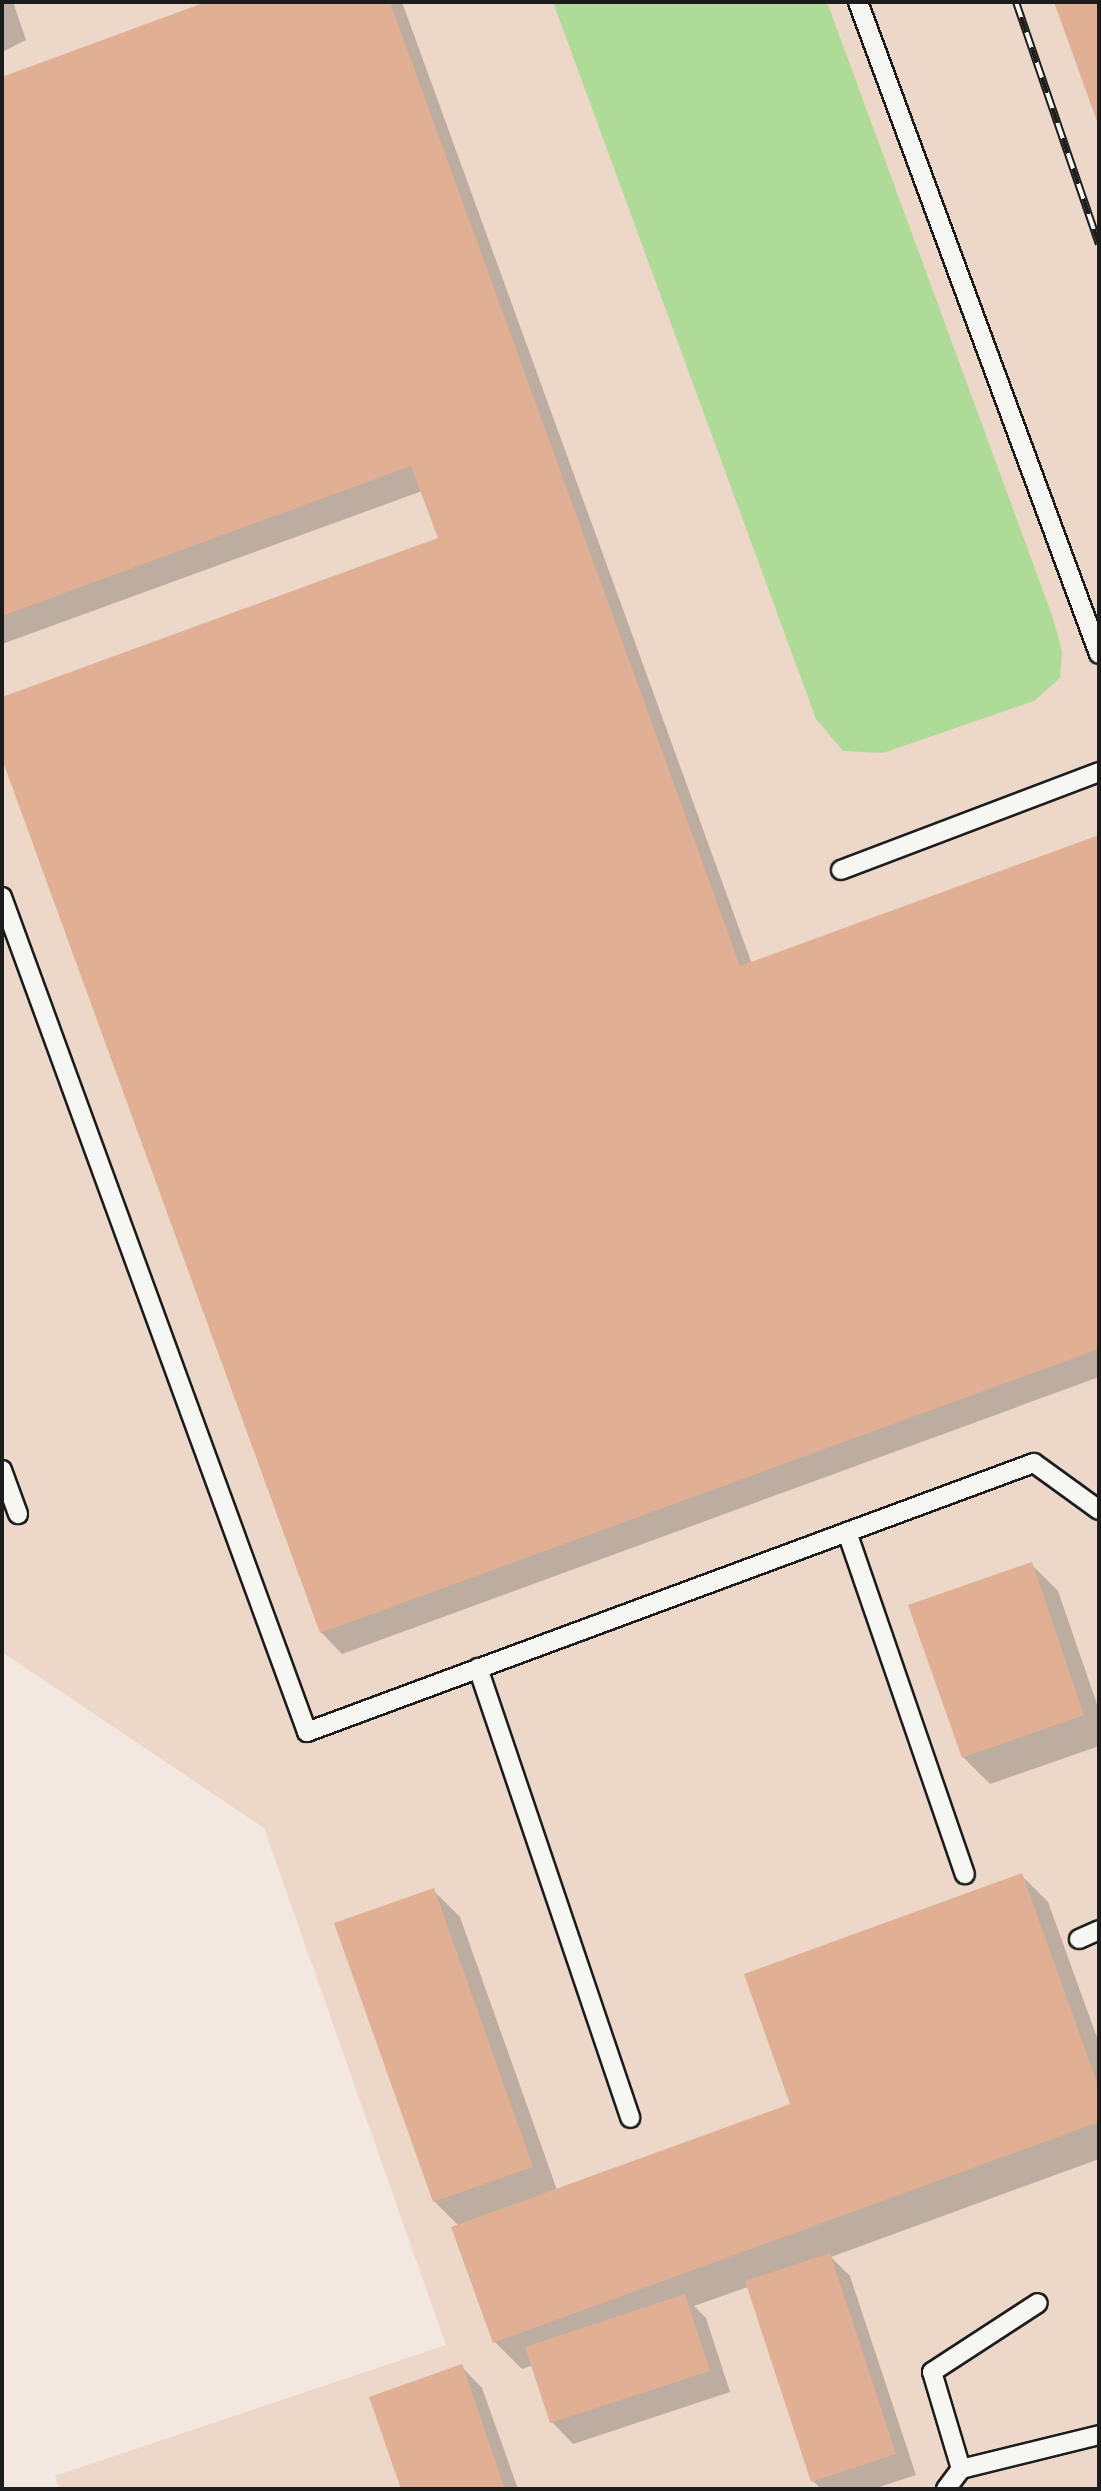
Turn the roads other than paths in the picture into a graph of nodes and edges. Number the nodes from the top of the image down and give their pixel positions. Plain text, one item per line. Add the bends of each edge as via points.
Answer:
1 (858, 2) edge
2 (1099, 654) edge
3 (1099, 772) edge
4 (841, 870) dead end
5 (2, 897) edge
6 (2, 1470) edge
7 (1099, 1510) edge
8 (18, 1514) dead end
9 (847, 1532) junction
10 (478, 1668) junction
11 (965, 1874) dead end
12 (1099, 1930) edge
13 (1079, 1939) dead end
14 (630, 2118) dead end
15 (1038, 2303) dead end
16 (1099, 2435) edge
17 (961, 2469) junction
18 (946, 2489) edge

1 - 2 lane
3 - 4 lane
5 - 10 lane via 307,1732
6 - 8 lane
7 - 9 lane via 1034,1463
9 - 10 lane
9 - 11 lane
10 - 14 lane
12 - 13 lane
15 - 17 lane via 932,2372
16 - 17 lane
17 - 18 lane

